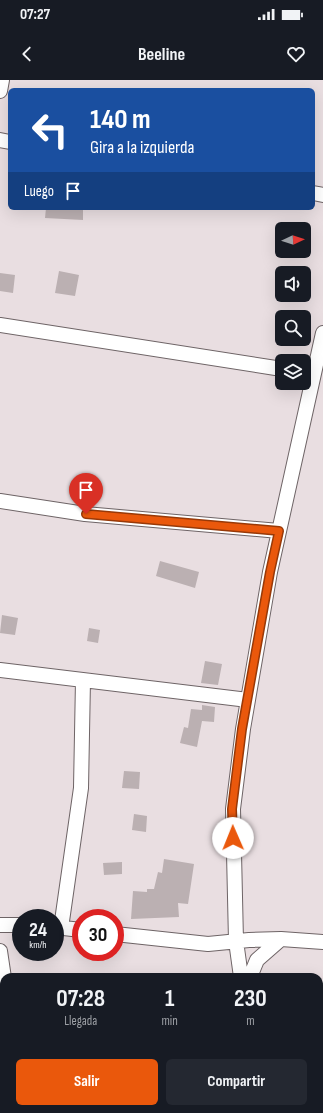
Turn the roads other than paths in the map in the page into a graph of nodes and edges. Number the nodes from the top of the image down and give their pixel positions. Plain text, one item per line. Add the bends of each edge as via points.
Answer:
1 (2, 80) edge
2 (0, 91) edge
3 (0, 325) edge
4 (323, 333) edge
5 (311, 367) edge
6 (275, 368) edge
7 (306, 390) edge
8 (0, 501) edge
9 (279, 531) junction
10 (0, 670) edge
11 (83, 680) junction
12 (248, 700) junction
13 (61, 909) edge
14 (0, 925) edge
15 (12, 925) edge
16 (124, 935) edge
17 (281, 939) junction
18 (236, 941) junction
19 (323, 942) edge
20 (0, 951) edge
21 (3, 973) edge
22 (240, 973) edge
23 (252, 973) edge

1 - 2 street
3 - 6 street
4 - 5 street
7 - 9 street
8 - 9 street via 86,514
9 - 12 street
10 - 11 street
11 - 12 street
11 - 13 street via 82,788
12 - 18 street via 232,809
14 - 15 street
16 - 18 street via 208,944
17 - 18 street
17 - 19 street
17 - 23 street via 257,960
18 - 22 street
20 - 21 street

